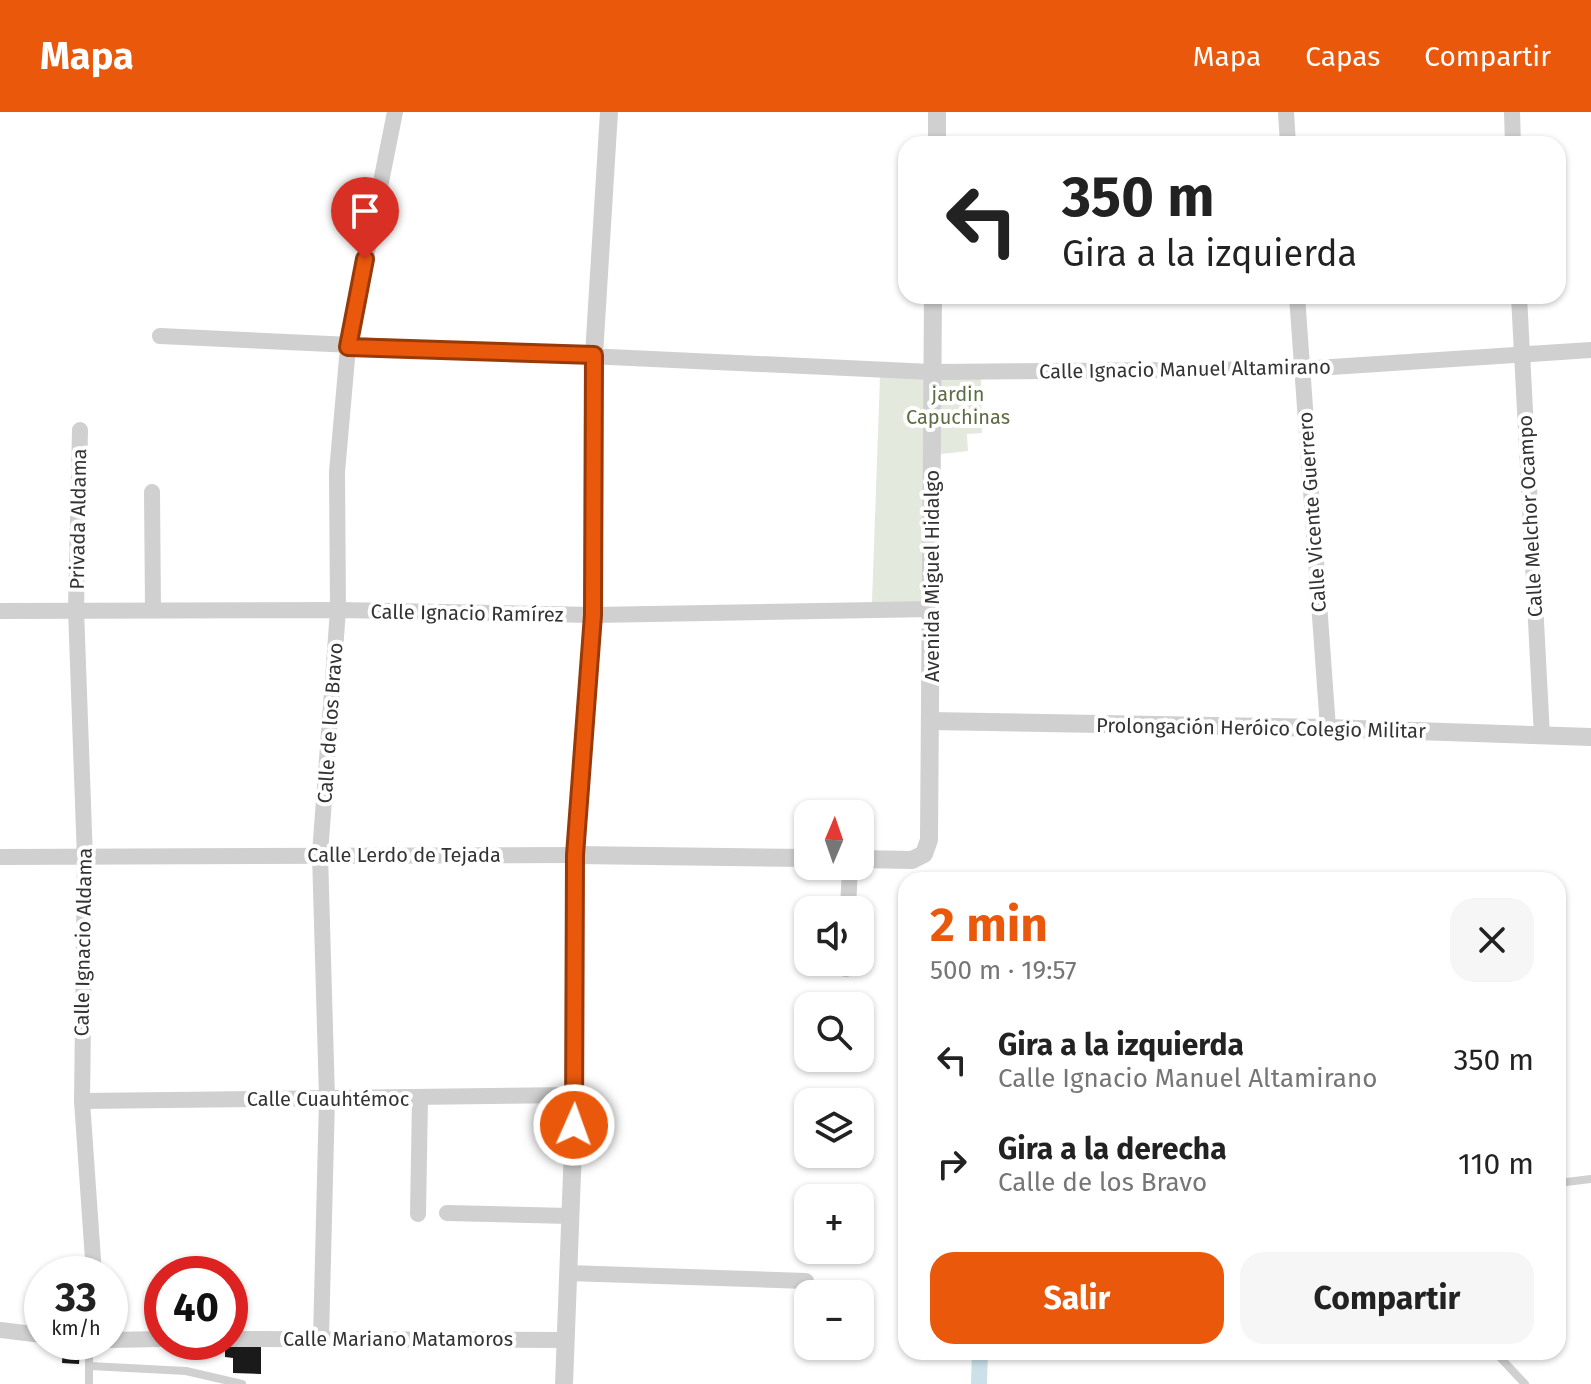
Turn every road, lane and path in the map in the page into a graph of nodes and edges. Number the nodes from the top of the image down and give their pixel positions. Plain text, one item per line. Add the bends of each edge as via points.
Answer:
1 (395, 112) edge
2 (609, 112) edge
3 (937, 112) edge
4 (1286, 112) edge
5 (1512, 112) edge
6 (937, 136) edge
7 (1288, 136) edge
8 (1513, 136) edge
9 (933, 304) edge
10 (1297, 304) edge
11 (1519, 304) edge
12 (160, 336) dead end
13 (348, 347) junction
14 (1591, 350) edge
15 (594, 355) junction
16 (1521, 356) junction
17 (1301, 369) junction
18 (931, 372) junction
19 (80, 430) dead end
20 (152, 492) dead end
21 (76, 609) junction
22 (933, 609) junction
23 (153, 610) junction
24 (338, 610) junction
25 (0, 611) edge
26 (593, 615) junction
27 (930, 721) junction
28 (1328, 728) junction
29 (1542, 736) junction
30 (1591, 737) edge
31 (320, 854) junction
32 (575, 855) junction
33 (0, 857) edge
34 (794, 858) edge
35 (85, 859) junction
36 (874, 859) edge
37 (575, 1095) junction
38 (327, 1098) junction
39 (420, 1099) junction
40 (82, 1101) junction
41 (1591, 1179) edge
42 (1566, 1182) edge
43 (447, 1213) dead end
44 (418, 1214) dead end
45 (570, 1216) junction
46 (93, 1256) edge
47 (568, 1273) junction
48 (794, 1281) edge
49 (0, 1330) edge
50 (24, 1333) edge
51 (321, 1338) junction
52 (248, 1339) edge
53 (565, 1340) junction
54 (90, 1360) edge
55 (1502, 1360) edge
56 (90, 1366) junction
57 (89, 1384) edge
58 (242, 1384) edge
59 (564, 1384) edge
60 (1525, 1384) edge

1 - 13 street, Calle de los Bravo
2 - 15 street
3 - 6 street
4 - 7 street
5 - 8 street
9 - 18 street, Avenida Miguel Hidalgo
10 - 17 street, Calle Vicente Guerrero
11 - 16 street, Calle Melchor Ocampo
12 - 13 street, Calle Ignacio Manuel Altamirano
13 - 15 street, Calle Ignacio Manuel Altamirano
13 - 24 street, Calle de los Bravo via 337,472
14 - 16 street, Calle Ignacio Manuel Altamirano
15 - 18 street, Calle Ignacio Manuel Altamirano
15 - 26 street
16 - 17 street, Calle Ignacio Manuel Altamirano
16 - 29 street, Calle Melchor Ocampo
17 - 18 street, Calle Ignacio Manuel Altamirano
17 - 28 street, Calle Vicente Guerrero
18 - 22 street, Avenida Miguel Hidalgo
19 - 21 street, Privada Aldama
20 - 23 street
21 - 23 street, Calle Ignacio Ramírez
21 - 25 street, Calle Ignacio Ramírez
21 - 35 street, Calle Ignacio Aldama
22 - 26 street, Calle Ignacio Ramírez
22 - 27 street, Avenida Miguel Hidalgo
23 - 24 street, Calle Ignacio Ramírez
24 - 26 street, Calle Ignacio Ramírez
24 - 31 street, Calle de los Bravo
26 - 32 street
27 - 28 street, Prolongación Heróico Colegio Militar
27 - 36 street, Avenida Miguel Hidalgo via 929,840 924,854 912,860
28 - 29 street, Prolongación Heróico Colegio Militar
29 - 30 street, Prolongación Heróico Colegio Militar
31 - 32 street, Calle Lerdo de Tejada
31 - 35 street, Calle Lerdo de Tejada
31 - 38 street, Calle de los Bravo
32 - 34 street, Calle Lerdo de Tejada
32 - 37 street
33 - 35 street, Calle Lerdo de Tejada
35 - 40 street, Calle Ignacio Aldama
37 - 39 street, Calle Cuauhtémoc
37 - 45 street
38 - 39 street, Calle Cuauhtémoc
38 - 40 street, Calle Cuauhtémoc
38 - 51 street, Calle de los Bravo
39 - 44 street
40 - 46 street, Calle Ignacio Aldama
41 - 42 lane
43 - 45 street
45 - 47 street
47 - 48 street
47 - 53 street
49 - 50 street
51 - 52 street, Calle Mariano Matamoros
51 - 53 street, Calle Mariano Matamoros
53 - 59 street
54 - 56 lane
55 - 60 lane
56 - 57 lane
56 - 58 lane via 186,1371

